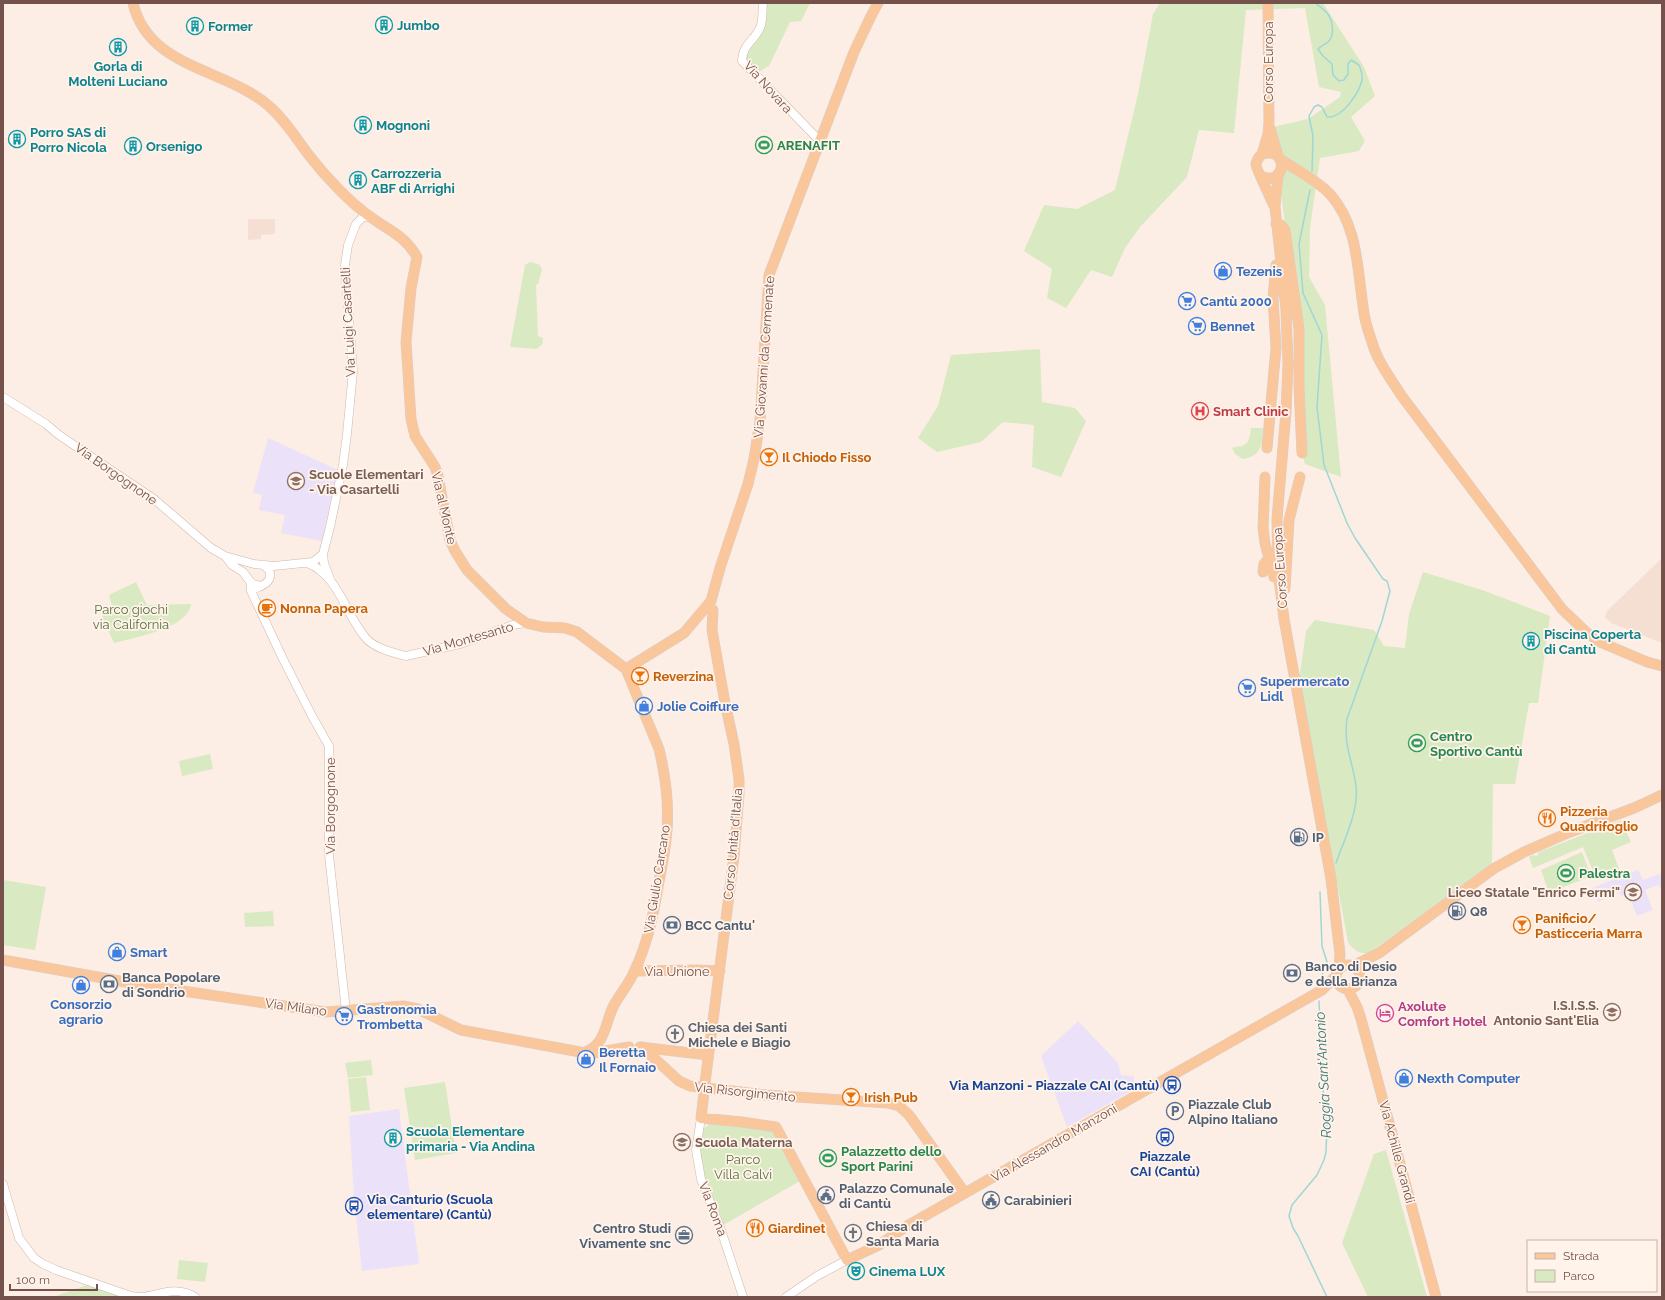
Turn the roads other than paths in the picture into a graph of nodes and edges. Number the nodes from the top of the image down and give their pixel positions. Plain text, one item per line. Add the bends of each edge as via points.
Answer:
1 (132, 3) edge
2 (763, 3) edge
3 (878, 3) edge
4 (1268, 3) edge
5 (1269, 122) junction
6 (820, 142) junction
7 (1262, 154) junction
8 (1279, 157) junction
9 (1297, 170) junction
10 (1279, 173) junction
11 (1261, 176) junction
12 (353, 202) junction
13 (1275, 208) junction
14 (371, 218) junction
15 (358, 221) junction
16 (1276, 224) junction
17 (1278, 243) junction
18 (3, 397) edge
19 (1267, 448) dead end
20 (1302, 453) dead end
21 (1265, 477) dead end
22 (1300, 477) dead end
23 (323, 554) junction
24 (225, 556) junction
25 (1269, 558) junction
26 (307, 563) junction
27 (260, 565) junction
28 (286, 565) junction
29 (1263, 572) dead end
30 (270, 577) junction
31 (330, 579) junction
32 (250, 581) junction
33 (261, 586) junction
34 (253, 595) junction
35 (712, 605) junction
36 (1284, 619) junction
37 (516, 621) junction
38 (1662, 666) edge
39 (626, 669) junction
40 (1662, 795) edge
41 (1338, 925) junction
42 (1379, 953) junction
43 (3, 960) edge
44 (1352, 966) junction
45 (635, 971) junction
46 (720, 971) junction
47 (1338, 973) junction
48 (1351, 984) junction
49 (1322, 990) junction
50 (346, 1011) junction
51 (602, 1038) junction
52 (629, 1047) junction
53 (642, 1047) junction
54 (585, 1052) junction
55 (708, 1055) junction
56 (701, 1118) junction
57 (3, 1184) edge
58 (965, 1194) junction
59 (847, 1260) junction
60 (174, 1291) junction
61 (140, 1297) edge
62 (184, 1297) edge
63 (195, 1297) edge
64 (743, 1297) edge
65 (786, 1297) edge
66 (1436, 1297) edge

1 - 12 main road via 147,35 170,55 246,91 270,107 320,168
2 - 6 street, Via Novara via 761,25 754,38 744,48 742,60
3 - 6 main road, Via Giovanni da Cermenate via 854,52
4 - 5 main road, Corso Europa
5 - 7 main road, Corso Europa
5 - 8 main road, Corso Europa
6 - 35 main road, Via Giovanni da Cermenate via 769,274 759,431 748,484 716,583
7 - 8 main road via 1270,152
7 - 11 main road, Corso Europa via 1256,165
8 - 9 main road
8 - 10 main road, Corso Europa via 1282,163
9 - 10 main road
9 - 38 main road via 1317,182 1342,211 1353,237 1363,308 1372,343 1401,395 1562,609 1586,632 1610,647
10 - 11 main road via 1270,178
10 - 13 main road, Corso Europa
11 - 13 main road, Corso Europa
12 - 14 main road
12 - 15 street
13 - 16 main road, Corso Europa
14 - 15 street via 363,217
14 - 37 main road, Via al Monte via 406,240 417,257 406,342 411,419 416,436 438,476 450,540 471,574
15 - 23 street, Via Luigi Casartelli via 348,245 345,264 353,372 347,434
16 - 17 main road, Corso Europa
16 - 20 main road via 1285,230 1299,329
17 - 19 main road via 1273,298 1276,348
17 - 36 main road, Corso Europa via 1286,310 1288,364 1278,501 1278,564
18 - 24 street, Via Borgognone via 154,499 205,543
21 - 25 main road via 1263,528
22 - 36 main road via 1288,520 1289,582
23 - 26 street via 317,560
23 - 31 street, Via Luigi Casartelli
24 - 27 street, Via Borgognone
24 - 32 street, Via Borgognone
25 - 29 main road via 1264,564
25 - 36 main road
26 - 28 street, Via Borgognone
26 - 31 street
27 - 28 street, Via Borgognone
27 - 30 street via 268,570
27 - 32 street via 250,569
28 - 30 street via 274,571
30 - 33 street via 267,583
31 - 37 street, Via Montesanto via 365,638 375,645 406,656 460,644
32 - 33 street
32 - 34 street, Via Borgognone
33 - 34 street
34 - 50 street, Via Borgognone via 329,746 329,855
35 - 39 main road, Via Giovanni da Cermenate via 684,633
35 - 46 main road, Corso Unità d'Italia via 712,630 739,779 734,856
36 - 41 main road, Corso Europa
37 - 39 main road, Via al Monte via 577,632
39 - 45 main road, Via Giulio Carcano via 659,749 666,790 667,821 652,920 646,945
40 - 42 main road via 1565,834 1494,869
41 - 44 main road, Corso Europa
41 - 47 main road, Corso Europa
42 - 44 main road
42 - 48 main road
43 - 50 main road, Via Milano via 326,1012
44 - 47 main road via 1345,965
44 - 48 main road, Corso Europa via 1358,971
45 - 46 main road, Via Unione
45 - 51 main road, Via Giulio Carcano via 614,1004
46 - 55 main road, Corso Unità d'Italia
47 - 48 main road via 1337,981
47 - 49 main road, Via Alessandro Manzoni
48 - 49 main road, Via Alessandro Manzoni
48 - 66 main road, Via Achille Grandi
49 - 58 main road, Via Alessandro Manzoni
50 - 54 main road, Via Milano via 403,1006 418,1009 461,1030
51 - 52 main road via 609,1047
51 - 54 main road via 594,1048
52 - 53 main road
52 - 54 main road, Via Milano
53 - 55 main road
53 - 58 main road, Via Risorgimento via 679,1081 690,1086 766,1096 888,1103 899,1106
55 - 56 main road, Corso Unità d'Italia
56 - 59 main road via 776,1127
56 - 64 street, Via Roma via 696,1150 701,1179 722,1230
57 - 61 street via 18,1238 34,1258 56,1270
58 - 59 main road, Via Alessandro Manzoni
59 - 65 street, Via Alessandro Manzoni
60 - 61 street
60 - 62 street
60 - 63 street via 182,1291

